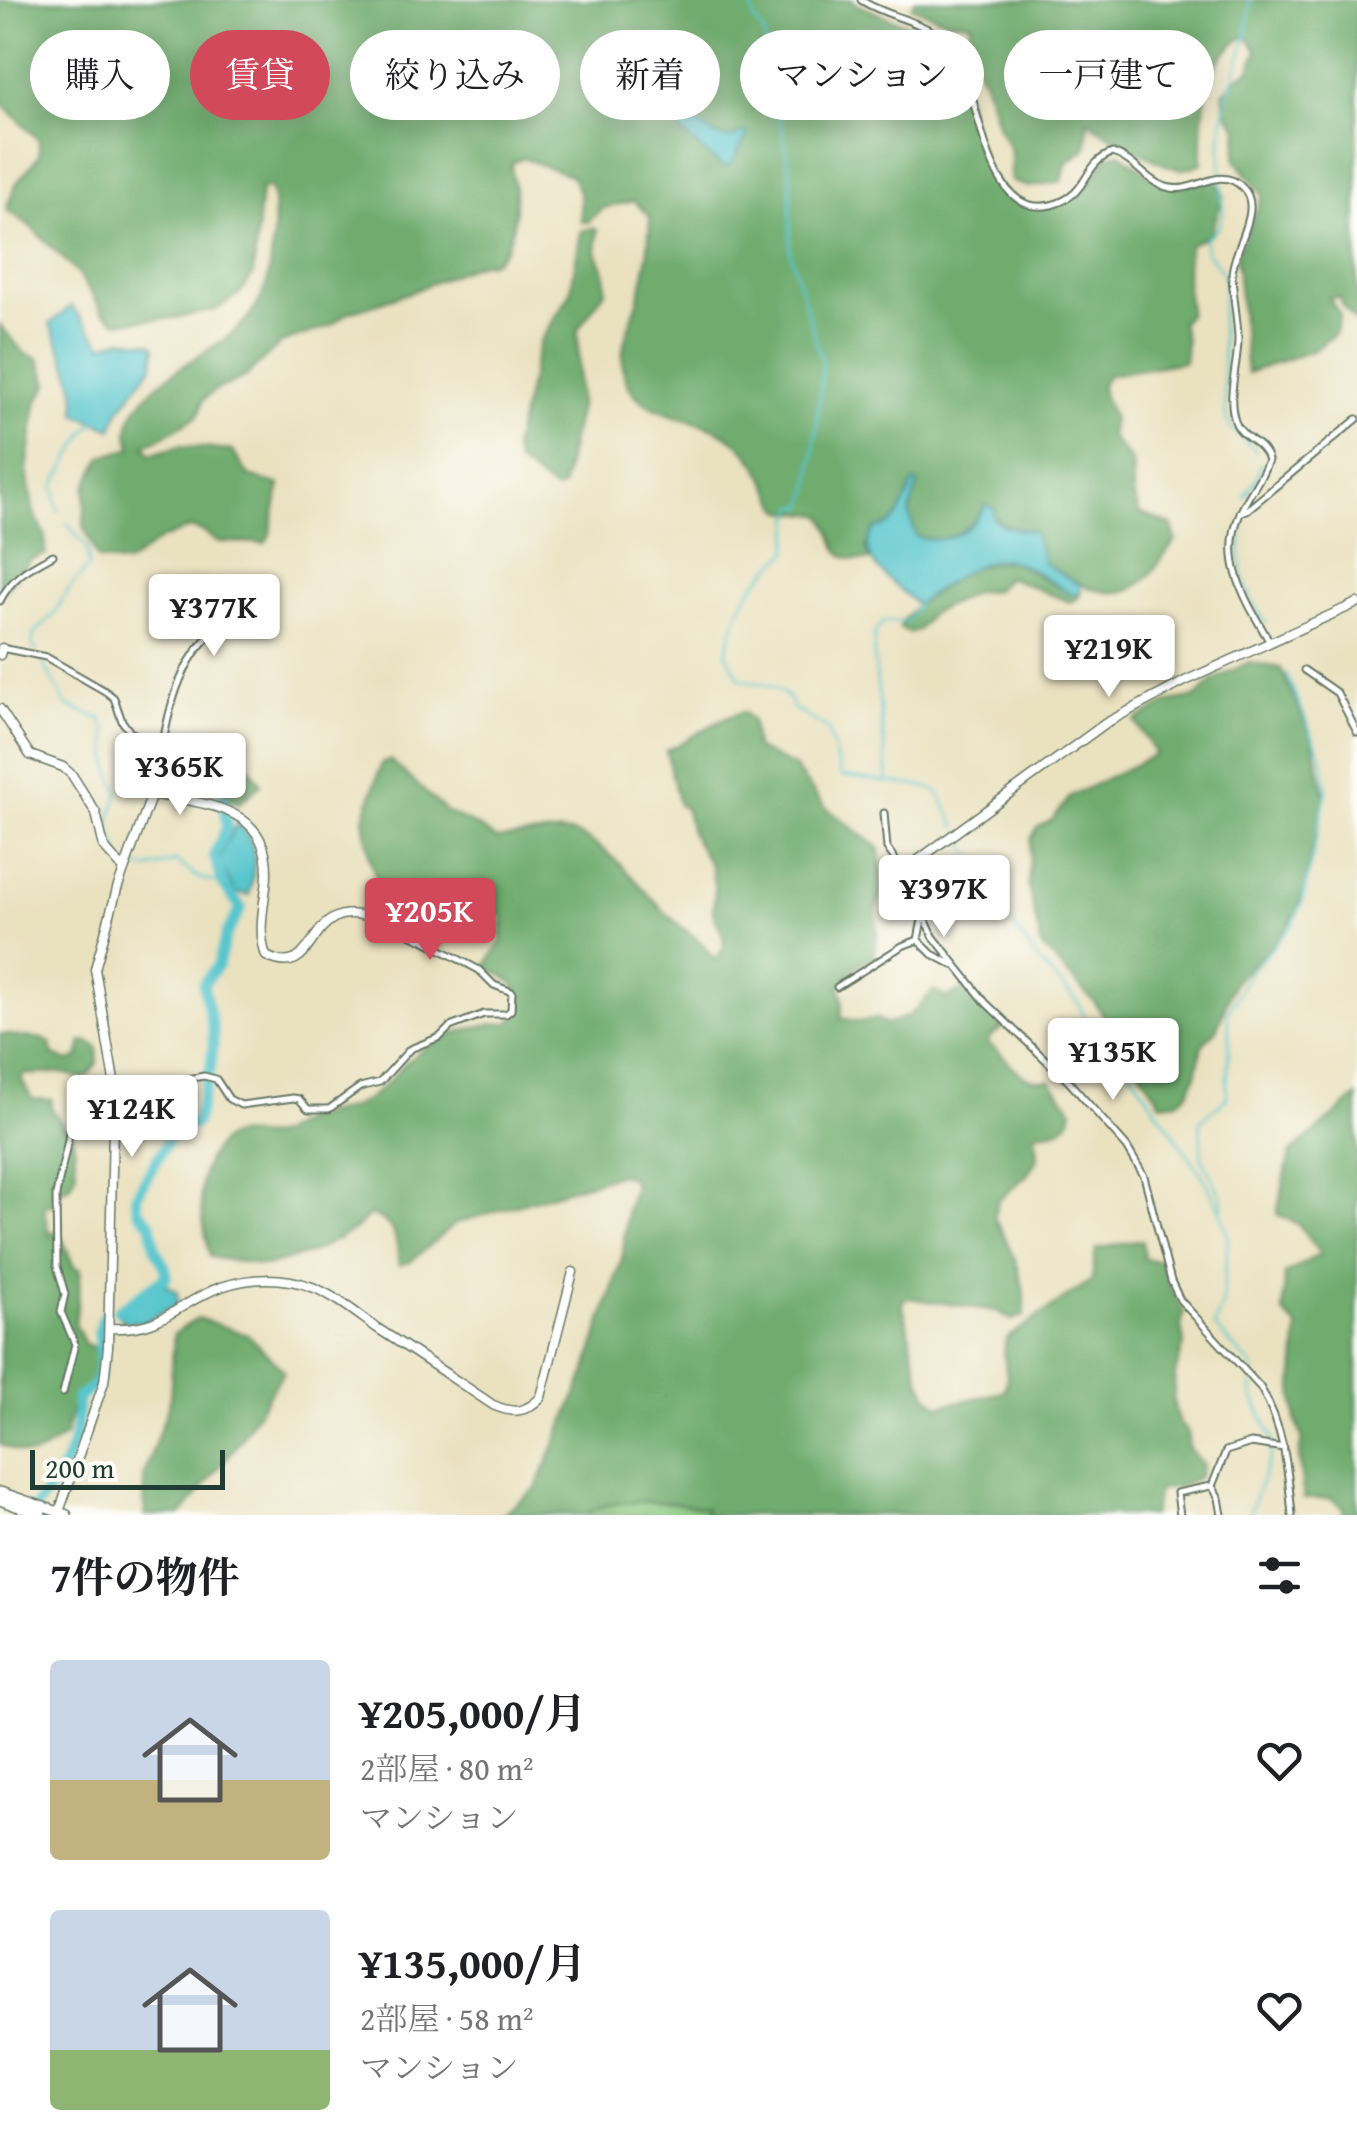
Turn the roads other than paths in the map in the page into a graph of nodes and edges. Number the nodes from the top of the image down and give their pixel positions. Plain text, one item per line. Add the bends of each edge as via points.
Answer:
1 (861, 0) edge
2 (1357, 419) edge
3 (1240, 512) junction
4 (53, 555) dead end
5 (0, 601) edge
6 (1357, 602) edge
7 (229, 619) dead end
8 (1269, 641) junction
9 (1, 650) edge
10 (1304, 670) dead end
11 (0, 709) edge
12 (1357, 732) edge
13 (160, 746) junction
14 (152, 794) junction
15 (884, 812) dead end
16 (124, 870) junction
17 (903, 871) junction
18 (923, 913) junction
19 (378, 920) joint
20 (918, 940) junction
21 (960, 970) junction
22 (836, 987) dead end
23 (114, 1092) junction
24 (573, 1272) dead end
25 (109, 1328) junction
26 (63, 1394) dead end
27 (1284, 1448) junction
28 (1212, 1486) junction
29 (0, 1492) edge
30 (0, 1500) edge
31 (35, 1509) edge
32 (62, 1514) edge
33 (1180, 1515) edge
34 (1222, 1515) edge
35 (1292, 1515) edge

1 - 3 street via 930,30 954,50 999,180 1017,199 1046,206 1068,199 1100,158 1112,153 1169,188 1215,178 1243,188 1250,210 1232,272 1238,340 1232,404 1235,423 1268,460
2 - 3 street
3 - 8 street via 1233,540 1236,580
4 - 5 street via 14,578
6 - 8 street
7 - 13 street via 214,629 176,684
8 - 17 street via 1106,723
9 - 13 street via 46,657 105,691 130,732
10 - 12 street via 1337,694
11 - 16 street via 30,755 72,776 96,812 104,847
13 - 14 street
14 - 16 street
14 - 19 street via 231,812 254,829 267,876 261,924 266,956 292,962 328,920 344,914
15 - 17 street via 887,848
16 - 23 street via 95,969
17 - 18 street
18 - 20 street
18 - 21 street
19 - 23 street via 509,988 511,1010 450,1027 410,1049 380,1082 322,1111 298,1099 241,1105 207,1076
20 - 21 street
20 - 22 street
21 - 27 street via 1128,1147 1144,1176 1175,1291 1254,1380 1278,1421
23 - 25 street
23 - 26 street via 72,1096 56,1195 61,1312 75,1344
24 - 25 street via 542,1398 520,1411 493,1405 330,1296 293,1282 236,1282 142,1328
25 - 32 street via 104,1382
27 - 28 street via 1251,1443 1226,1451
27 - 35 street
28 - 33 street via 1177,1493
28 - 34 street
29 - 31 main road
30 - 31 main road
31 - 32 main road

